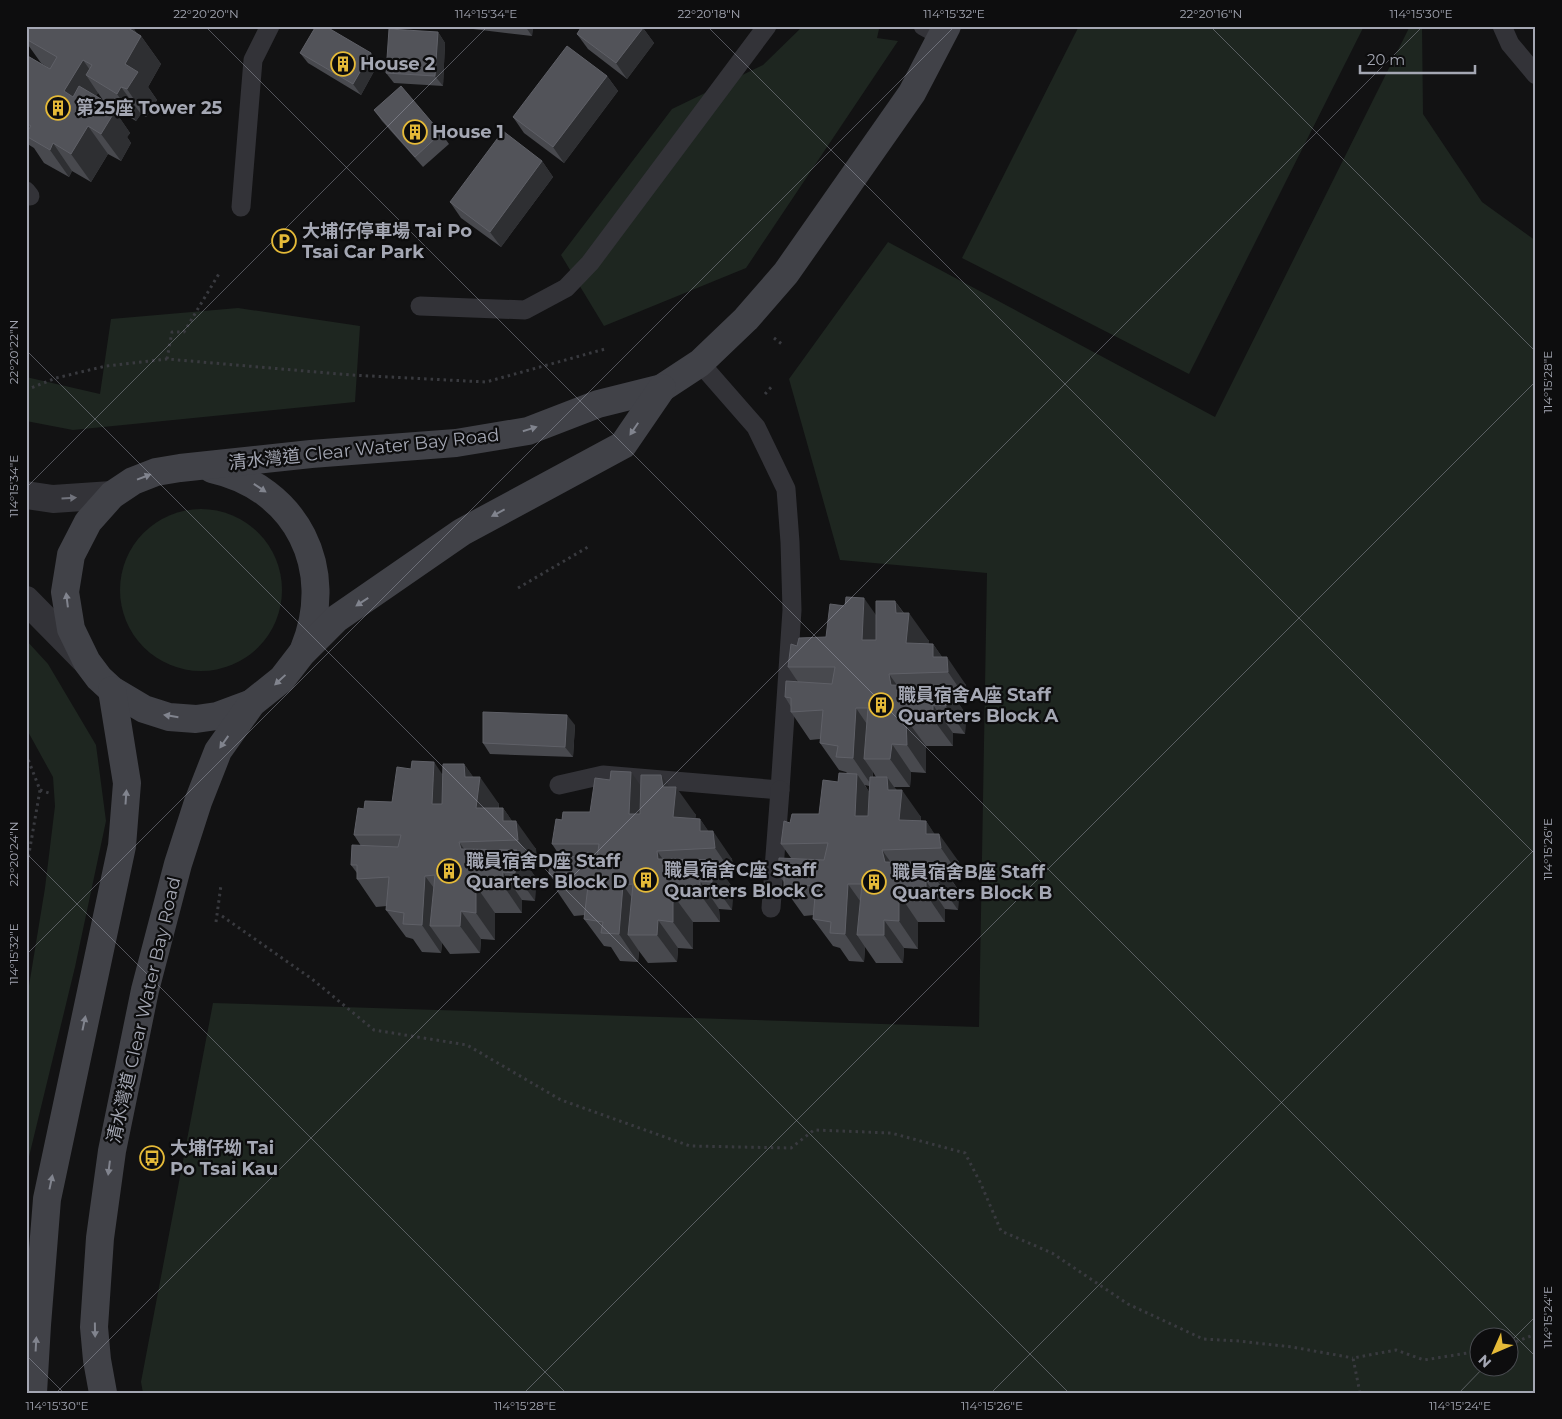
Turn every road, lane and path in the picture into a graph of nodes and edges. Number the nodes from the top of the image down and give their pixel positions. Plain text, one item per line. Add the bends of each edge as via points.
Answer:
1 (270, 26) edge
2 (767, 26) edge
3 (1502, 26) edge
4 (937, 29) edge
5 (1536, 75) edge
6 (241, 207) dead end
7 (220, 272) dead end
8 (420, 306) dead end
9 (605, 349) dead end
10 (167, 359) junction
11 (700, 363) junction
12 (662, 388) junction
13 (26, 390) edge
14 (180, 468) junction
15 (26, 495) edge
16 (112, 495) junction
17 (588, 547) dead end
18 (518, 588) dead end
19 (26, 600) edge
20 (302, 653) junction
21 (87, 662) junction
22 (112, 690) junction
23 (252, 703) junction
24 (26, 754) edge
25 (559, 785) dead end
26 (40, 790) junction
27 (780, 790) junction
28 (50, 793) dead end
29 (26, 871) edge
30 (220, 885) dead end
31 (771, 908) dead end
32 (222, 916) dead end
33 (216, 922) dead end
34 (1536, 1334) edge
35 (1520, 1340) edge
36 (1470, 1353) edge
37 (1353, 1358) junction
38 (96, 1360) junction
39 (33, 1393) edge
40 (94, 1393) edge
41 (103, 1393) edge
42 (1360, 1393) edge

1 - 6 lane via 252,60
2 - 8 lane via 590,263 566,288 525,310
3 - 5 lane via 1510,44
4 - 11 main road, 清水灣道 Clear Water Bay Road via 912,93 786,273 746,319
7 - 10 path via 184,332 172,332
9 - 10 path via 486,382 350,375
10 - 13 path via 106,366 56,378
11 - 12 main road, 清水灣道 Clear Water Bay Road
11 - 27 lane via 756,427 786,488 792,610
14 -> 12 main road, 清水灣道 Clear Water Bay Road via 456,443 528,431 598,404
12 -> 20 main road, 清水灣道 Clear Water Bay Road via 623,445 462,532 336,619
16 -> 14 main road, 清水灣道 Clear Water Bay Road via 133,481 156,472
14 -> 20 main road, 清水灣道 Clear Water Bay Road via 208,468 228,472 250,482 268,494 298,527 310,554 316,583 311,633
15 -> 16 street via 53,499
21 -> 16 main road, 清水灣道 Clear Water Bay Road via 71,629 66,592 68,573 71,555 88,522
17 - 18 path
19 - 21 street
20 -> 23 main road, 清水灣道 Clear Water Bay Road via 282,679
21 - 22 main road, 清水灣道 Clear Water Bay Road
23 -> 22 main road, 清水灣道 Clear Water Bay Road via 218,716 196,719 170,717 144,709
39 -> 22 main road via 47,1199 122,846 126,783
23 -> 38 main road, 清水灣道 Clear Water Bay Road via 218,752 198,802 145,990 105,1199 94,1327
24 - 26 path
25 - 27 lane via 603,775
26 - 28 path
26 - 29 path
27 - 31 lane
30 - 33 path
32 - 37 path via 312,979 374,1030 467,1046 561,1100 690,1146 791,1148 814,1130 891,1133 966,1152 1001,1231 1052,1253 1128,1304 1203,1339 1292,1347
34 - 35 path
36 - 37 path via 1424,1360 1396,1350
37 - 42 path
38 - 40 main road
38 - 41 main road, 清水灣道 Clear Water Bay Road

